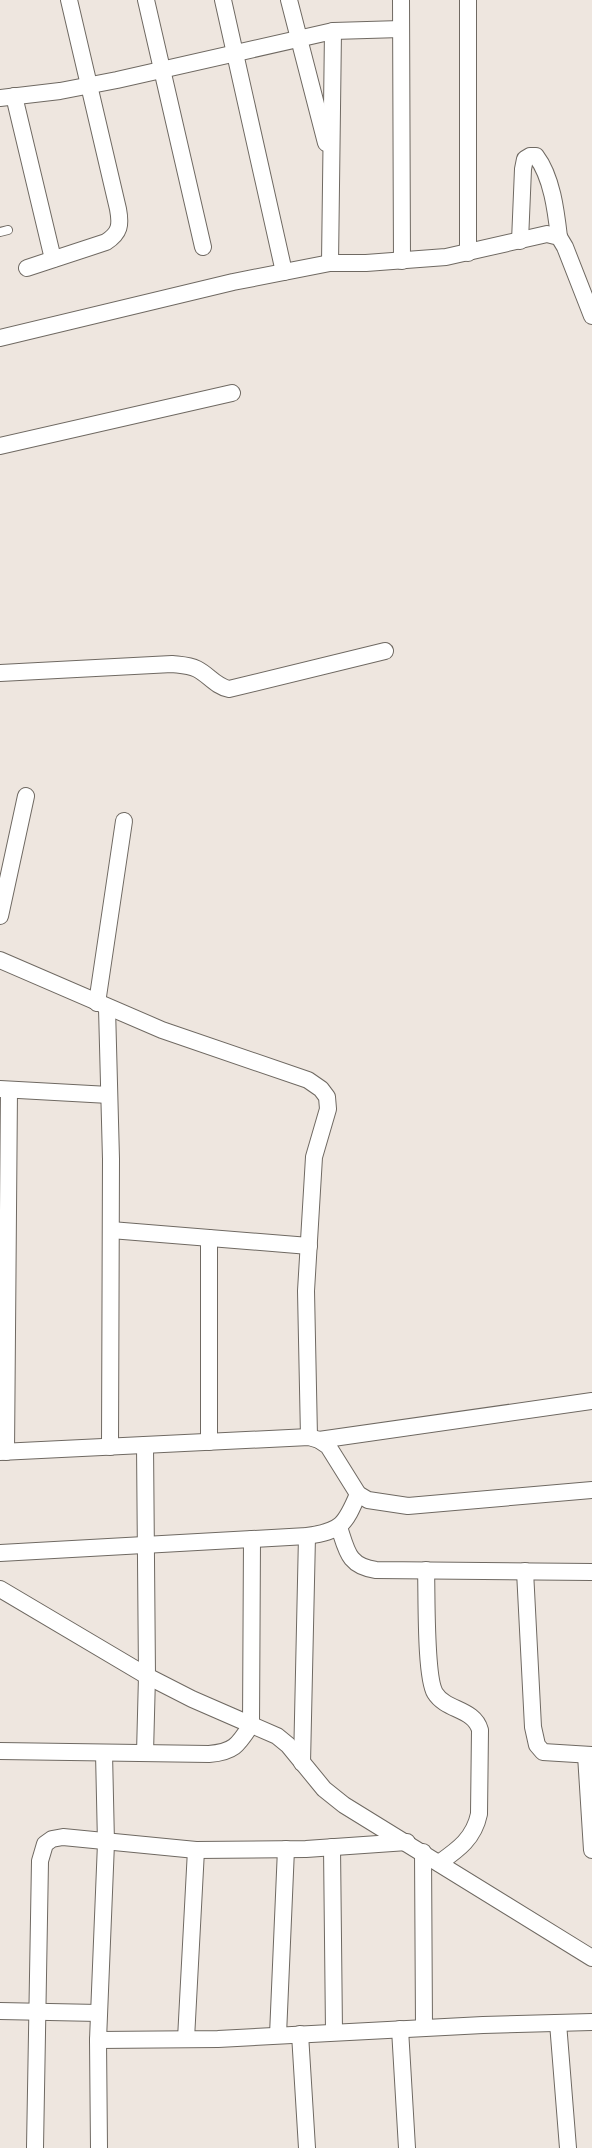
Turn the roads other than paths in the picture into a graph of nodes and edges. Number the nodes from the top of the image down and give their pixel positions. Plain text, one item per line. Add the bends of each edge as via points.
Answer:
1 (69, 0) edge
2 (146, 0) edge
3 (223, 0) edge
4 (289, 0) edge
5 (401, 0) edge
6 (468, 0) edge
7 (401, 29) junction
8 (333, 31) junction
9 (298, 39) junction
10 (235, 54) junction
11 (162, 70) junction
12 (89, 86) junction
13 (7, 97) edge
14 (331, 162) junction
15 (559, 237) junction
16 (520, 240) junction
17 (203, 247) dead end
18 (468, 253) junction
19 (53, 259) junction
20 (402, 261) junction
21 (330, 263) junction
22 (27, 268) dead end
23 (284, 272) junction
24 (592, 316) edge
25 (0, 338) edge
26 (232, 393) dead end
27 (0, 446) edge
28 (385, 650) dead end
29 (0, 672) edge
30 (26, 796) dead end
31 (124, 820) dead end
32 (0, 916) edge
33 (0, 960) edge
34 (102, 1006) junction
35 (5, 1089) edge
36 (109, 1095) junction
37 (110, 1230) junction
38 (209, 1238) junction
39 (309, 1246) junction
40 (592, 1401) edge
41 (314, 1438) junction
42 (209, 1442) junction
43 (145, 1445) junction
44 (110, 1447) junction
45 (3, 1452) edge
46 (592, 1490) edge
47 (358, 1494) junction
48 (339, 1527) junction
49 (306, 1536) junction
50 (252, 1539) junction
51 (147, 1545) junction
52 (0, 1553) edge
53 (426, 1570) junction
54 (525, 1572) junction
55 (592, 1572) edge
56 (0, 1589) edge
57 (148, 1676) junction
58 (250, 1725) junction
59 (0, 1751) edge
60 (104, 1753) junction
61 (145, 1753) junction
62 (589, 1755) edge
63 (302, 1763) junction
64 (407, 1842) junction
65 (106, 1843) junction
66 (332, 1847) junction
67 (286, 1849) junction
68 (196, 1850) junction
69 (592, 1850) edge
70 (423, 1852) junction
71 (440, 1863) junction
72 (592, 1958) edge
73 (0, 2011) edge
74 (39, 2012) junction
75 (99, 2013) junction
76 (592, 2022) edge
77 (558, 2023) junction
78 (424, 2028) junction
79 (400, 2029) junction
80 (334, 2032) junction
81 (300, 2034) junction
82 (278, 2035) junction
83 (186, 2039) junction
84 (98, 2040) junction
85 (36, 2148) edge
86 (99, 2148) edge
87 (307, 2148) edge
88 (407, 2148) edge
89 (568, 2148) edge

1 - 12 street
2 - 11 street
3 - 10 street
4 - 9 street
5 - 7 street
6 - 18 street
7 - 8 street
7 - 20 street
8 - 9 street
8 - 14 street
9 - 10 street
9 - 14 street
10 - 11 street
10 - 23 street
11 - 12 street
11 - 17 street
12 - 13 street via 60,92
12 - 19 street via 118,209 119,230 115,237 106,242
13 - 19 street
14 - 21 street
15 - 16 street via 547,234
15 - 16 street via 557,217 545,173 536,156 530,156 525,160 523,169
15 - 24 street
16 - 18 street
18 - 20 street
19 - 22 street
20 - 21 street
21 - 23 street
23 - 25 street
26 - 27 street
28 - 29 street via 229,689 220,687 198,669 188,665
30 - 32 street
31 - 34 street
33 - 34 street
34 - 36 street
34 - 39 street via 162,1030 308,1080 321,1089 327,1098 328,1109 314,1157
35 - 36 street
35 - 45 street
36 - 37 street
37 - 38 street
37 - 44 street
38 - 39 street
38 - 42 street
39 - 41 street via 306,1291
40 - 41 street
41 - 42 street
41 - 47 street via 328,1446
42 - 43 street
43 - 44 street
43 - 51 street
44 - 45 street
46 - 47 street via 408,1506 368,1500
47 - 48 street via 349,1517
48 - 49 street via 325,1533
48 - 53 street via 348,1553 354,1562 363,1568
49 - 50 street
49 - 63 street
50 - 51 street
50 - 58 street
51 - 52 street
51 - 57 street
53 - 54 street
53 - 71 street via 430,1682 440,1700 472,1716 478,1722 480,1730 480,1814 477,1824 464,1844
54 - 55 street
54 - 62 street via 534,1737 543,1752
56 - 57 street
57 - 58 street
57 - 61 street
58 - 61 street via 240,1743 224,1753
58 - 63 street via 277,1736
59 - 60 street
60 - 61 street
60 - 65 street
62 - 69 street
63 - 64 street via 324,1788 344,1805
64 - 66 street
64 - 70 street
65 - 68 street
65 - 74 street via 63,1837 52,1839 45,1844 42,1851
65 - 75 street
66 - 67 street
66 - 80 street
67 - 68 street
67 - 82 street
68 - 83 street
70 - 71 street
70 - 78 street
71 - 72 street
73 - 74 street
74 - 75 street
74 - 85 street
75 - 84 street
76 - 77 street
77 - 78 street
77 - 89 street
78 - 79 street
79 - 80 street
79 - 88 street
80 - 81 street
81 - 82 street
81 - 87 street
82 - 83 street
83 - 84 street
84 - 86 street

